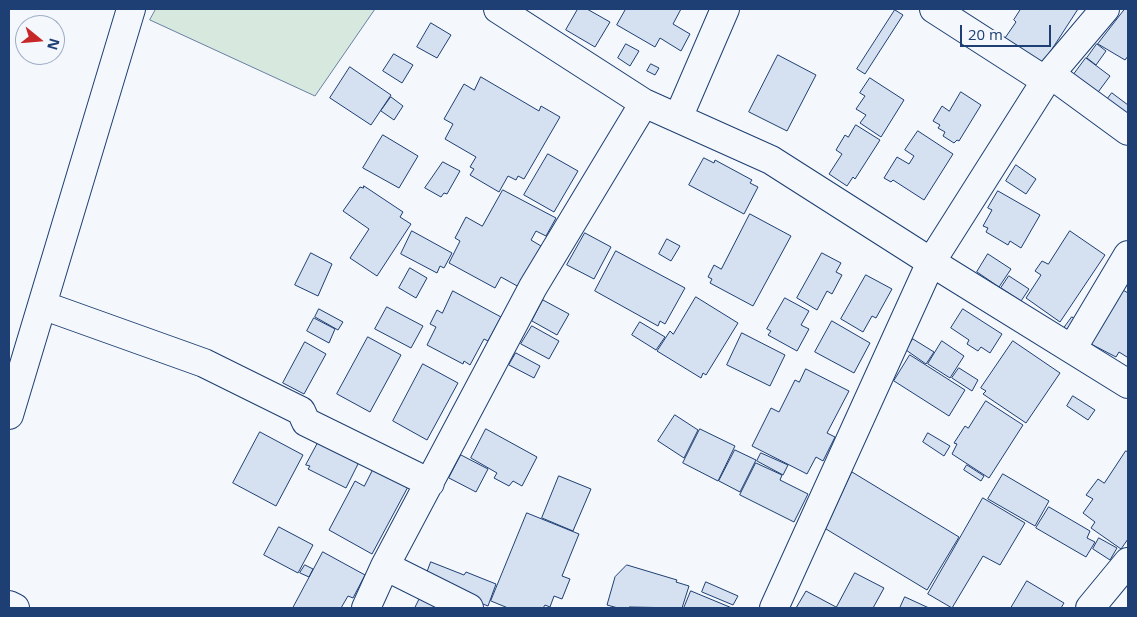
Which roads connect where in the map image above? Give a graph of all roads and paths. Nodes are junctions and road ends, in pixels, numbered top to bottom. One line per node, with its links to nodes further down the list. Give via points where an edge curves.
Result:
1 (132, 9): 12 (street)
2 (498, 9): 7 (street)
3 (725, 9): 8 (street)
4 (934, 9): 6 (street)
5 (1105, 9): 6 (street)
6 (1048, 78): 9 (street); 11 (street)
7 (644, 103): 8 (street); 16 (street, via 533,287)
8 (678, 118): 11 (street, via 771,160)
9 (1128, 131)
10 (1128, 254): 13 (street)
11 (931, 262): 13 (street); 23 (street)
12 (42, 305): 15 (street); 16 (street, via 204,364 301,411 306,422)
13 (1072, 349): 14 (street)
14 (1128, 384)
15 (9, 415)
16 (430, 483): 18 (street)
17 (1128, 562): 24 (street)
18 (386, 566): 21 (street); 22 (street)
19 (9, 605): 20 (street)
20 (15, 608)
21 (366, 608)
22 (469, 608)
23 (774, 608)
24 (1090, 608)

